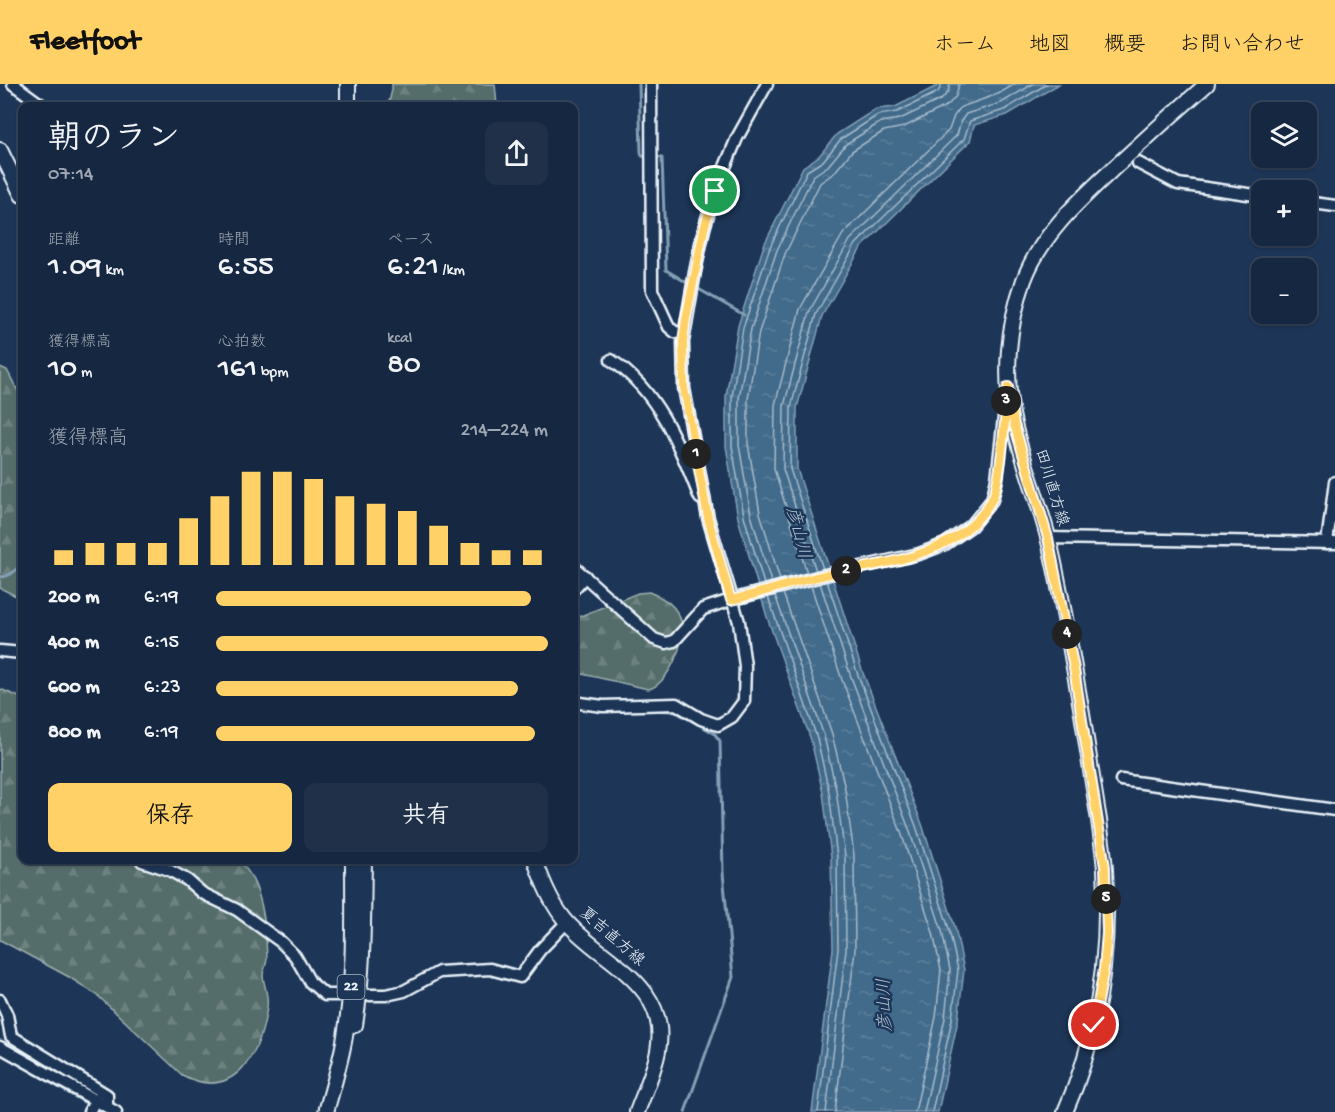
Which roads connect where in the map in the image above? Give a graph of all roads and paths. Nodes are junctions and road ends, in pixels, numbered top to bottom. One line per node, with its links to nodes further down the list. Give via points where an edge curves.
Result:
1 (12, 84): 7 (street)
2 (348, 84): 8 (main road)
3 (357, 84): 9 (main road)
4 (651, 84): 16 (street, via 652,290 669,327)
5 (767, 84): 16 (street, via 737,138 715,191)
6 (1208, 84): 18 (main road, 田川直方線, via 1084,196 1038,251 1016,309)
7 (37, 102)
8 (348, 102)
9 (357, 102)
10 (0, 150): 12 (main road)
11 (1138, 163): 13 (street, via 1178,184)
12 (18, 187)
13 (1251, 194)
14 (1317, 204): 15 (street)
15 (1335, 206)
16 (684, 334): 20 (street, via 684,388)
17 (611, 360): 20 (street, via 636,379 660,412)
18 (1008, 387): 21 (main road, 田川直方線, via 1014,424); 26 (street, via 998,479 992,500 971,526 945,544 919,554)
19 (1335, 482): 22 (street)
20 (708, 518): 26 (street)
21 (1048, 538): 22 (street); 45 (main road, 田川直方線, via 1076,681 1105,867 1107,933 1096,1014 1078,1082)
22 (1331, 543)
23 (578, 570): 24 (street)
24 (585, 576): 25 (street); 26 (street, via 654,639 666,643 674,641 703,609)
25 (578, 584)
26 (731, 600): 29 (street, via 746,666 744,701 732,717 718,725 676,704)
27 (0, 651): 28 (street)
28 (18, 653)
29 (578, 703)
30 (1121, 780): 31 (street)
31 (1335, 810)
32 (151, 864): 37 (street, via 169,870 202,893 237,910 281,942 295,956 310,982 325,995)
33 (353, 864): 37 (main road, 22)
34 (363, 864): 37 (main road, 22)
35 (536, 864): 36 (main road, 夏吉直方線)
36 (567, 922): 37 (street, via 520,977 490,969 439,972 404,991); 44 (main road, 夏吉直方線, via 631,975 656,1017 658,1051)
37 (355, 994): 42 (main road, 22); 43 (main road, 22, via 348,1066)
38 (0, 1000): 41 (street, via 11,1036 107,1095)
39 (0, 1047): 40 (street)
40 (92, 1106): 41 (street)
41 (112, 1109)
42 (326, 1112)
43 (336, 1112)
44 (638, 1112)
45 (1065, 1112)

